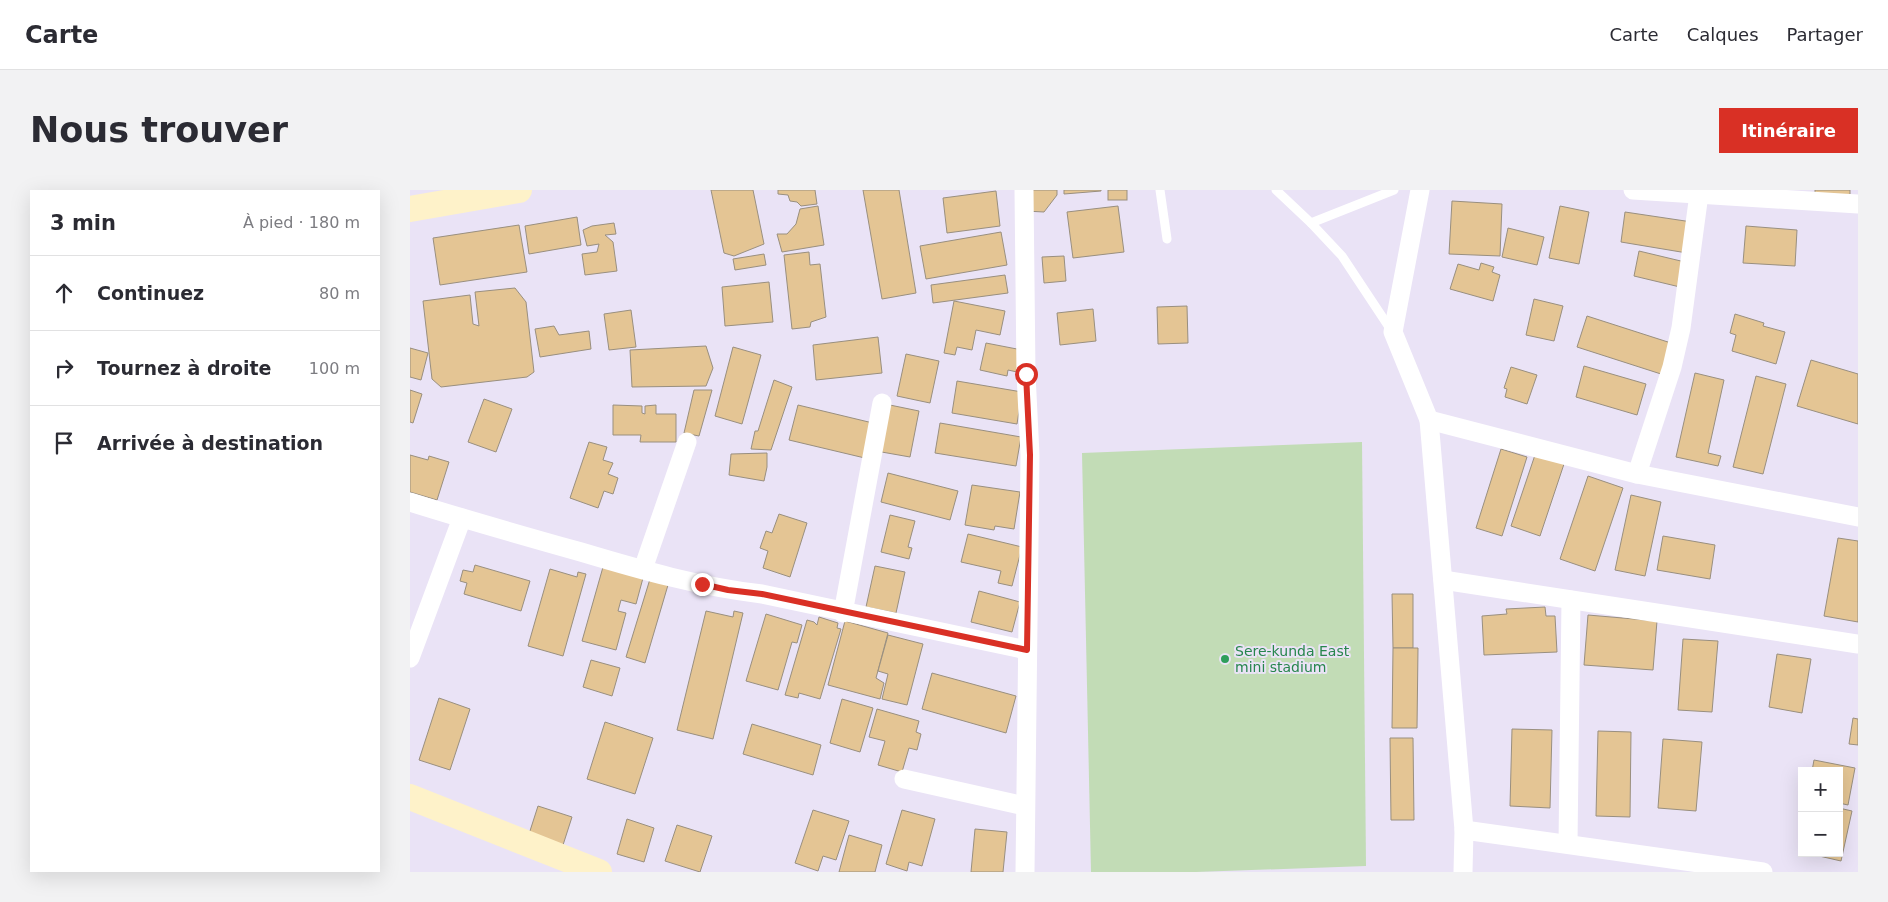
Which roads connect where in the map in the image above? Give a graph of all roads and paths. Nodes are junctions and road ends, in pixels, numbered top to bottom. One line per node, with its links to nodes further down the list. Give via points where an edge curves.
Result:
1 (519, 190): 10 (street)
2 (1024, 190): 26 (street, via 1030,455)
3 (1160, 190): 12 (lane)
4 (1276, 190): 11 (lane)
5 (1394, 190): 11 (lane)
6 (1420, 190): 13 (street)
7 (1633, 190): 8 (street)
8 (1699, 194): 9 (street); 17 (street, via 1679,338)
9 (1858, 204)
10 (410, 209)
11 (1311, 223): 13 (lane, via 1342,256)
12 (1167, 239)
13 (1393, 332): 15 (street)
14 (882, 403): 24 (street)
15 (1429, 420): 17 (street); 22 (street)
16 (687, 442): 21 (street)
17 (1637, 474): 19 (street)
18 (410, 502): 20 (street)
19 (1858, 517)
20 (462, 518): 21 (street); 27 (street)
21 (643, 569): 24 (street)
22 (1442, 580): 23 (street); 31 (street)
23 (1571, 600): 25 (street); 32 (street)
24 (842, 613): 26 (street)
25 (1858, 644)
26 (1027, 650): 30 (street)
27 (410, 658)
28 (904, 780): 30 (street)
29 (410, 797): 34 (street)
30 (1025, 806): 35 (street)
31 (1464, 830): 32 (street); 36 (street)
32 (1568, 844): 33 (street)
33 (1708, 868): 37 (street)
34 (599, 872)
35 (1024, 872)
36 (1463, 872)
37 (1763, 872)

